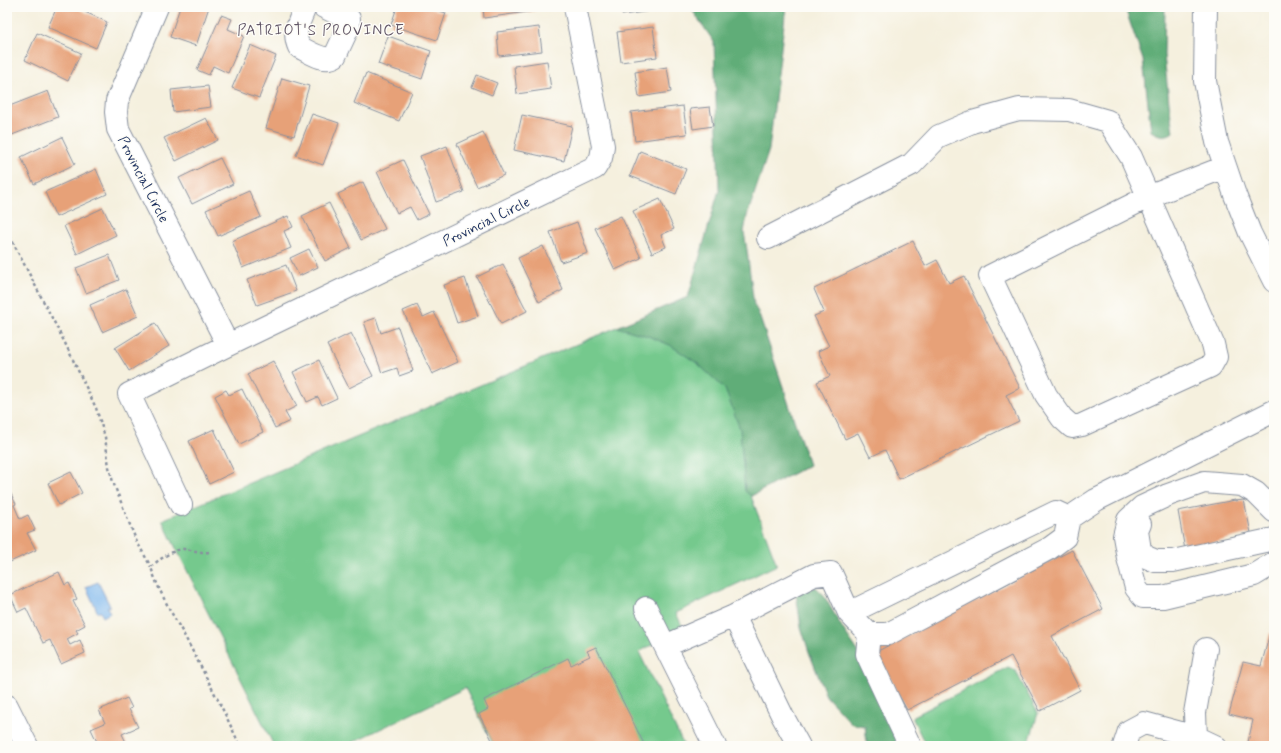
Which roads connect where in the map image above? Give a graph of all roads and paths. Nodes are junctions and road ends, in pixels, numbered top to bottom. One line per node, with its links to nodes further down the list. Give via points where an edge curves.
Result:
1 (157, 7): 11 (street, Provincial Circle, via 116,101 118,130)
2 (306, 7): 3 (street, via 295,34 299,47 325,59 331,59 335,56 349,26 349,19)
3 (324, 7)
4 (575, 7): 11 (street, Provincial Circle, via 603,146 601,158 595,168)
5 (1206, 7): 6 (street, via 1206,81 1217,142)
6 (1225, 167): 7 (street); 10 (street, via 1250,233)
7 (1148, 197): 7 (street, via 990,276 1046,394 1062,418 1072,427 1082,425 1211,366 1216,357 1213,344); 9 (street, via 1131,157 1108,121 1069,110 1019,109 972,122 939,136 912,164)
8 (7, 231): 20 (path, via 96,408 105,437 113,482 136,540)
9 (768, 238)
10 (1273, 276)
11 (228, 345): 14 (street, Provincial Circle, via 129,394)
12 (1274, 411): 16 (street, via 1096,500)
13 (1242, 485): 15 (street, via 1256,493); 17 (street, via 1173,502 1151,514 1137,531 1140,550 1146,557 1156,561 1173,561); 19 (street, via 1204,482 1142,507 1128,520 1124,536 1136,588 1143,597 1163,597 1254,575)
14 (181, 505)
15 (1274, 511)
16 (1069, 518): 22 (street, via 1056,512); 24 (street, via 1066,537 1050,548 888,634)
17 (1273, 540)
18 (209, 552): 20 (path, via 177,550 159,559)
19 (1274, 563)
20 (151, 567): 30 (path, via 154,578)
21 (646, 608): 25 (street)
22 (849, 613): 23 (street, via 830,573 814,575); 24 (street)
23 (734, 616): 25 (street); 32 (street)
24 (869, 634): 33 (street, via 867,654)
25 (665, 646): 31 (street)
26 (1206, 649): 28 (street, via 1195,713)
27 (7, 706): 29 (street)
28 (1196, 737): 34 (street, via 1144,723 1129,731); 35 (street)
29 (27, 746)
30 (240, 746)
31 (715, 746)
32 (799, 746)
33 (910, 746)
34 (1124, 746)
35 (1215, 746)

